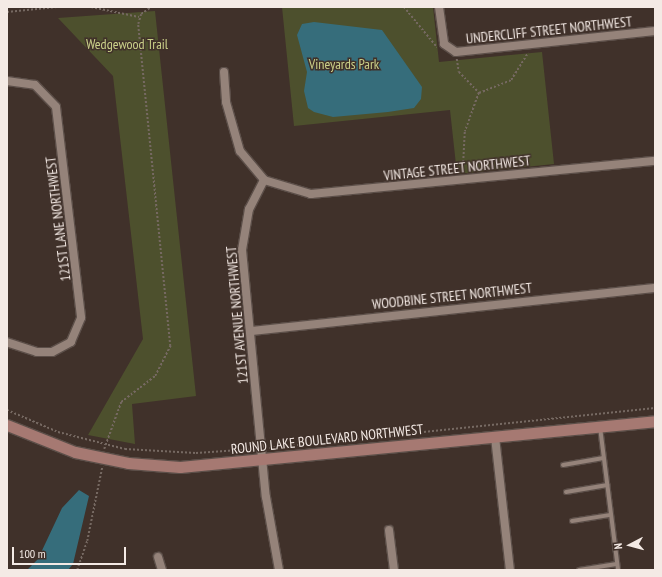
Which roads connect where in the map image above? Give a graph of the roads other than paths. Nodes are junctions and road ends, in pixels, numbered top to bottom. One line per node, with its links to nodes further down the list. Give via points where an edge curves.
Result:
1 (439, 7): 2 (street, UNDERCLIFF STREET NORTHWEST, via 446,48 456,52)
2 (655, 31)
3 (224, 72): 6 (street, via 226,102 240,151)
4 (7, 81): 9 (street, 121ST LANE NORTHWEST, via 29,82 47,94 58,116 81,318 71,342 52,352 37,352)
5 (655, 160): 6 (street, VINTAGE STREET NORTHWEST, via 310,194)
6 (264, 180): 8 (street, 121ST AVENUE NORTHWEST, via 249,209 242,250)
7 (655, 288): 8 (street, WOODBINE STREET NORTHWEST)
8 (251, 331): 15 (street, 121ST AVENUE NORTHWEST)
9 (7, 342)
10 (655, 420): 12 (main road, ROUND LAKE BOULEVARD NORTHWEST)
11 (7, 425): 15 (main road, ROUND LAKE BOULEVARD NORTHWEST, via 59,447 128,463 180,467)
12 (600, 426): 13 (main road, ROUND LAKE BOULEVARD NORTHWEST); 14 (lane)
13 (495, 437): 15 (main road, ROUND LAKE BOULEVARD NORTHWEST); 27 (street)
14 (603, 458): 16 (lane); 17 (lane)
15 (263, 460): 25 (street, 121ST AVENUE NORTHWEST)
16 (563, 465)
17 (607, 485): 18 (lane); 19 (lane)
18 (566, 492)
19 (611, 515): 20 (lane); 23 (lane)
20 (572, 520)
21 (389, 530): 26 (street)
22 (158, 557): 24 (street)
23 (617, 564): 28 (lane); 29 (lane)
24 (162, 570)
25 (279, 570)
26 (394, 570)
27 (510, 570)
28 (578, 570)
29 (618, 570)

